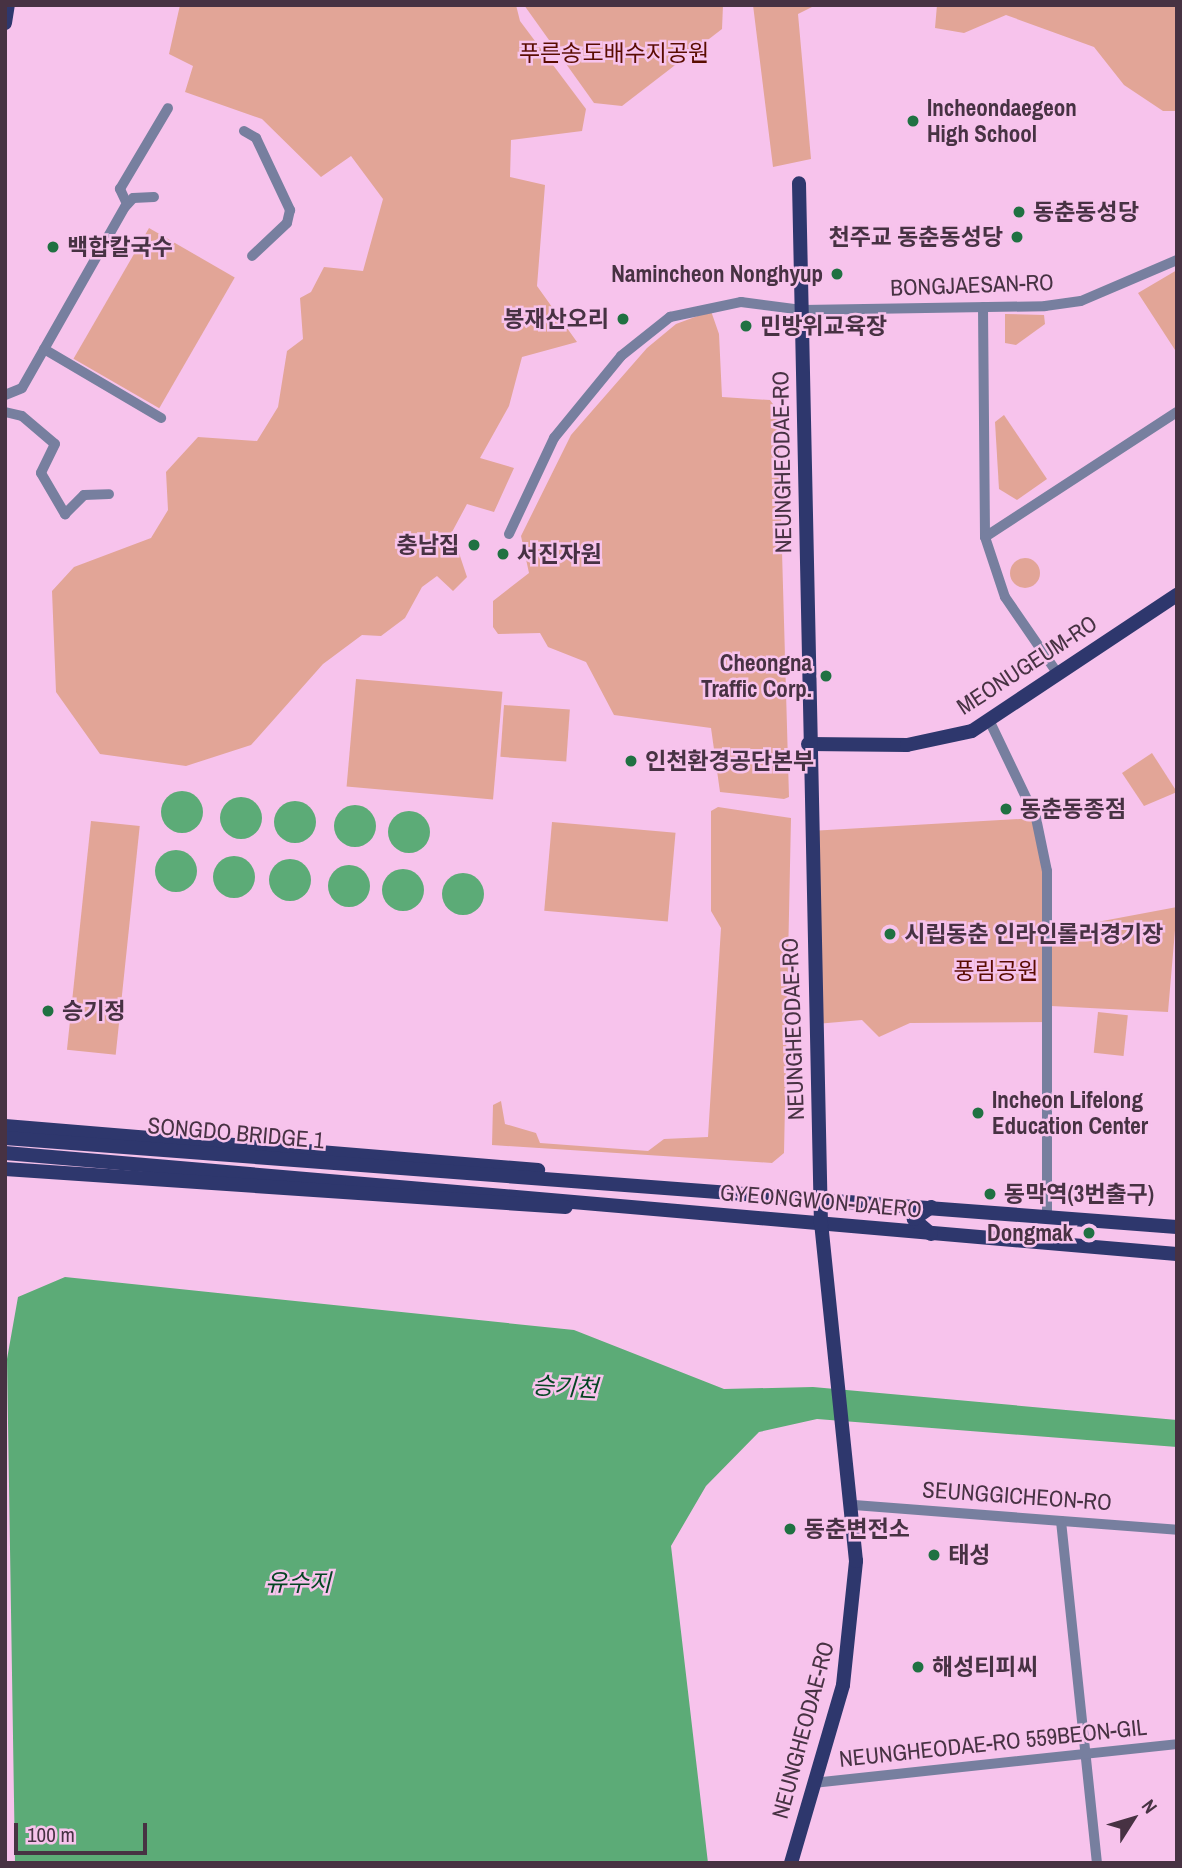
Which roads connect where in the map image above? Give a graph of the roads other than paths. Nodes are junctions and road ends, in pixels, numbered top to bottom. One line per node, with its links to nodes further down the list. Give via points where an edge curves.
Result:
1 (8, 5): 2 (main road)
2 (5, 23)
3 (167, 108): 7 (street, via 120,189)
4 (244, 131): 8 (street, via 256,138 290,210 287,223)
5 (799, 184): 11 (main road, NEUNGHEODAE-RO)
6 (154, 197): 7 (street)
7 (128, 204): 12 (street)
8 (252, 256)
9 (1177, 260): 10 (street, BONGJAESAN-RO, via 1081,301)
10 (983, 307): 11 (street, BONGJAESAN-RO); 19 (street)
11 (803, 310): 18 (street, BONGJAESAN-RO, via 741,302 670,317 621,356 554,438); 23 (main road, NEUNGHEODAE-RO)
12 (44, 349): 13 (street, via 22,388); 16 (street)
13 (5, 395)
14 (5, 412): 17 (street, via 22,416 55,444 41,473 65,514 84,495)
15 (1177, 412): 19 (street)
16 (160, 418)
17 (109, 494)
18 (509, 534)
19 (985, 537): 21 (street, via 1005,597)
20 (1177, 595): 21 (main road, MEONUGEUM-RO)
21 (1058, 674): 22 (main road, MEONUGEUM-RO)
22 (989, 720): 23 (main road, MEONUGEUM-RO, via 941,741); 36 (street, via 1036,818 1047,871)
23 (808, 744): 33 (main road, NEUNGHEODAE-RO)
24 (5, 1118): 26 (main road)
25 (5, 1126): 26 (main road)
26 (24, 1127): 31 (main road, via 543,1170)
27 (5, 1138): 30 (main road, SONGDO BRIDGE 1)
28 (5, 1153): 32 (main road, SONGDO BRIDGE 1)
29 (6, 1169): 34 (main road, via 542,1210)
30 (463, 1175): 31 (main road, GYEONGWON-DAERO)
31 (601, 1183): 33 (main road, GYEONGWON-DAERO)
32 (462, 1192): 34 (main road, GYEONGWON-DAERO)
33 (820, 1199): 35 (main road, GYEONGWON-DAERO); 37 (main road, NEUNGHEODAE-RO)
34 (601, 1204): 37 (main road, GYEONGWON-DAERO)
35 (933, 1207): 36 (main road, GYEONGWON-DAERO); 39 (main road, via 914,1219)
36 (1047, 1215): 38 (main road, GYEONGWON-DAERO)
37 (821, 1225): 39 (main road, GYEONGWON-DAERO); 41 (main road, NEUNGHEODAE-RO)
38 (1177, 1227)
39 (931, 1234): 40 (main road, GYEONGWON-DAERO)
40 (1177, 1254)
41 (854, 1505): 42 (street, SEUNGGICHEON-RO); 46 (main road, NEUNGHEODAE-RO, via 855,1624)
42 (1061, 1521): 43 (street, SEUNGGICHEON-RO); 45 (street)
43 (1177, 1530)
44 (1177, 1744): 45 (street, NEUNGHEODAE-RO 559BEON-GIL)
45 (1086, 1755): 46 (street, NEUNGHEODAE-RO 559BEON-GIL); 48 (street)
46 (813, 1783): 47 (main road, NEUNGHEODAE-RO)
47 (791, 1863)
48 (1097, 1863)

